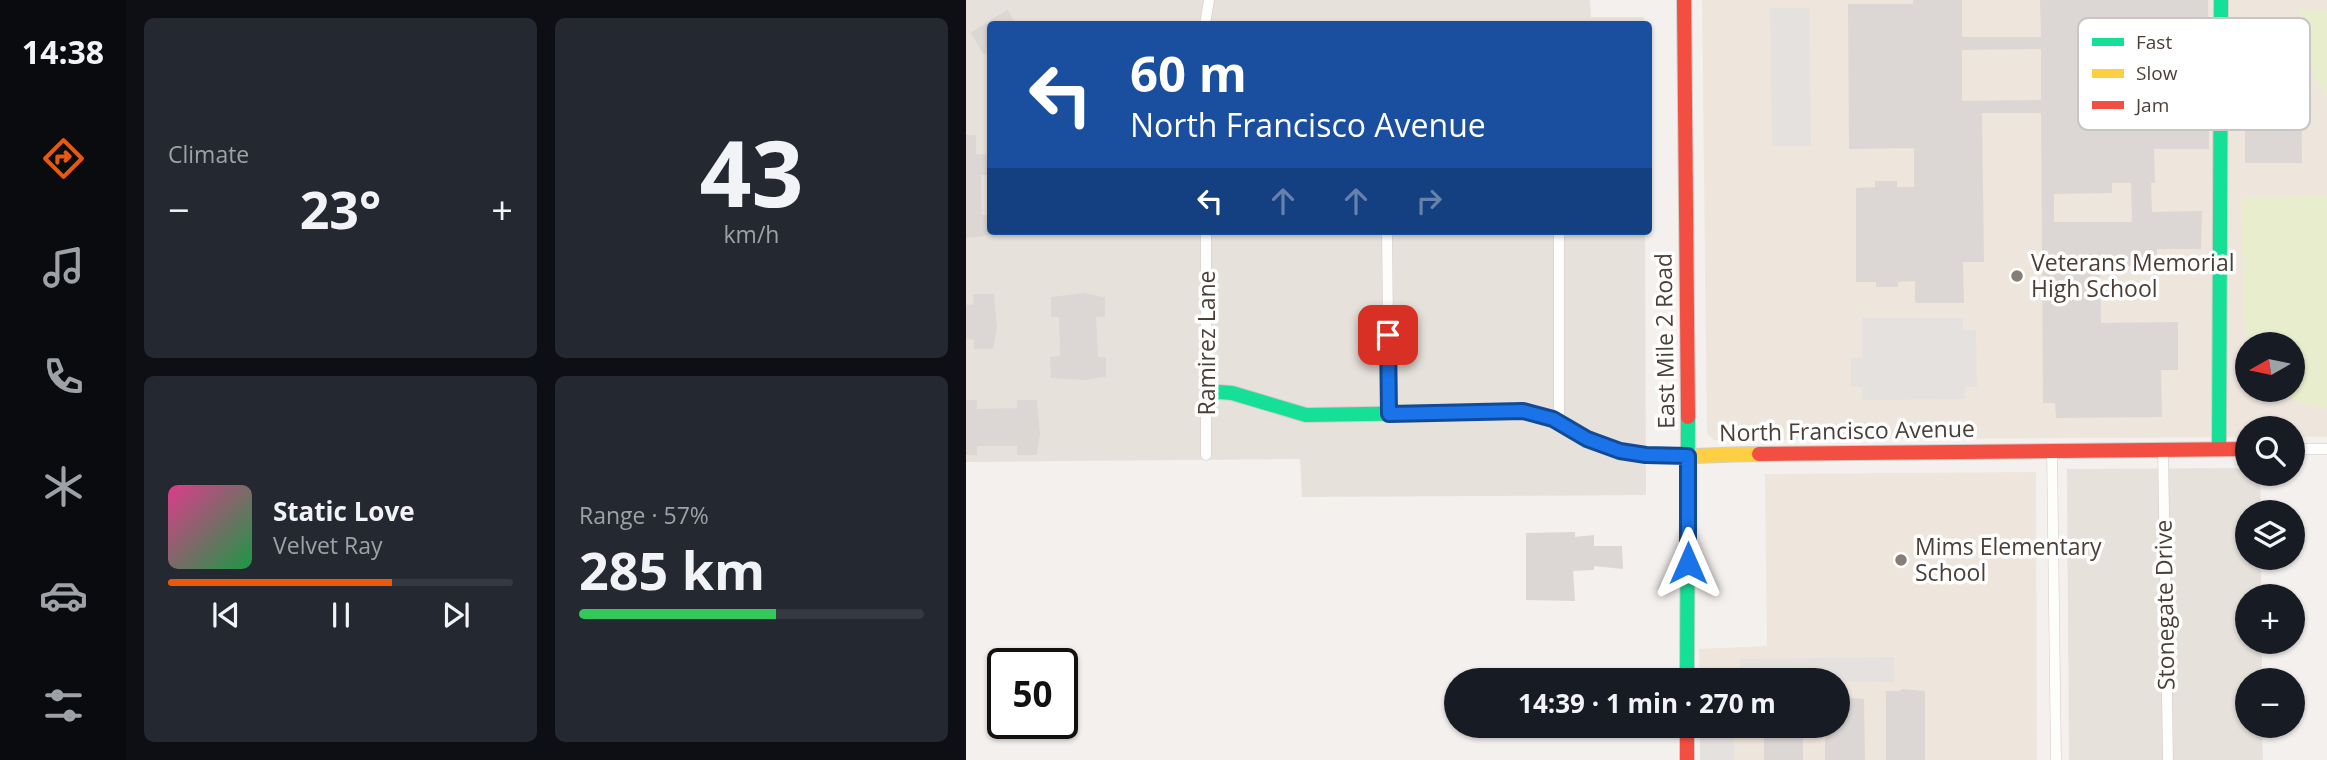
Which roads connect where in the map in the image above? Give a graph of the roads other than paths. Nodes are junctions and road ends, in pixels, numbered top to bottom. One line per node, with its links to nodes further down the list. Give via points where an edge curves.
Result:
1 (1209, 0): 5 (street)
2 (1684, 0): 20 (street, East Mile 2 Road)
3 (2221, 0): 4 (street)
4 (2221, 18)
5 (1206, 21)
6 (2220, 130): 14 (street)
7 (1206, 235): 10 (street, Ramirez Lane)
8 (1387, 235): 11 (street)
9 (1559, 235): 12 (street, via 1559,413)
10 (1208, 391): 11 (street, North Francisco Avenue, via 1232,393 1306,415); 19 (street, Ramirez Lane)
11 (1389, 414): 12 (street, North Francisco Avenue, via 1523,411)
12 (1553, 419): 20 (street, North Francisco Avenue, via 1620,451)
13 (2163, 449): 14 (street, North Francisco Avenue); 18 (street, North Francisco Avenue); 25 (street, Stonegate Drive)
14 (2219, 449): 15 (street, North Francisco Avenue)
15 (2235, 449)
16 (2305, 449): 17 (street)
17 (2327, 449)
18 (2053, 451): 20 (street, North Francisco Avenue); 24 (street)
19 (1206, 455)
20 (1688, 456): 21 (street, East Mile 2 Road)
21 (1687, 668)
22 (1687, 738): 23 (street)
23 (1687, 760)
24 (2056, 760)
25 (2168, 760)

